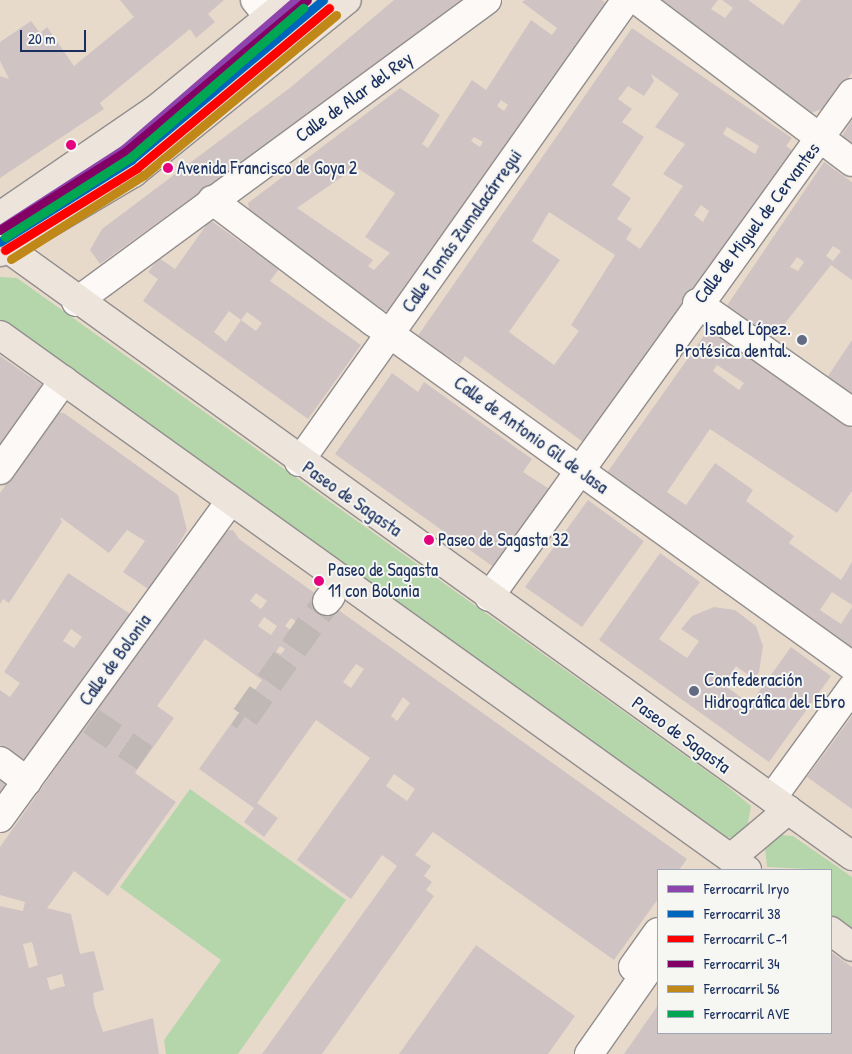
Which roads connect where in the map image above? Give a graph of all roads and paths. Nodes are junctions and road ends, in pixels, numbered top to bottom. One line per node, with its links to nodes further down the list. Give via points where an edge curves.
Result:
1 (290, 0): 6 (main road)
2 (347, 0): 12 (main road, via 134,173)
3 (487, 0): 10 (street, Calle de Alar del Rey)
4 (626, 0): 15 (street, Calle Tomás Zumalacárregui)
5 (637, 0): 8 (street)
6 (262, 8): 11 (main road, via 155,110)
7 (852, 93): 8 (street, Calle de Miguel de Cervantes)
8 (821, 138): 9 (street); 14 (street, Calle de Miguel de Cervantes)
9 (852, 162)
10 (212, 200): 13 (street, Calle de Alar del Rey); 15 (street, Calle de Antonio Gil de Jasa)
11 (0, 216)
12 (2, 248): 13 (main road, Paseo de Sagasta)
13 (76, 302): 19 (main road, Paseo de Sagasta)
14 (697, 303): 18 (street); 21 (street, Calle de Miguel de Cervantes)
15 (390, 333): 19 (street, Calle Tomás Zumalacárregui); 21 (street, Calle de Antonio Gil de Jasa)
16 (0, 335): 17 (main road)
17 (64, 380): 20 (street); 22 (main road)
18 (852, 412)
19 (300, 462): 23 (main road, Paseo de Sagasta)
20 (0, 470)
21 (578, 470): 23 (street, Calle de Miguel de Cervantes); 24 (street, Calle de Antonio Gil de Jasa)
22 (230, 501): 27 (street, Calle de Bolonia, via 84,716); 31 (main road)
23 (489, 597): 28 (main road, Paseo de Sagasta)
24 (852, 666)
25 (852, 688): 28 (street)
26 (0, 762): 27 (street)
27 (27, 781): 29 (street, Calle de Bolonia)
28 (780, 804): 30 (main road, Paseo de Sagasta); 31 (main road)
29 (0, 818)
30 (852, 856)
31 (733, 866)
32 (832, 932): 34 (main road)
33 (657, 933): 36 (street)
34 (852, 947)
35 (657, 957): 39 (street)
36 (628, 974)
37 (592, 1024): 38 (street)
38 (571, 1054)
39 (589, 1054)

